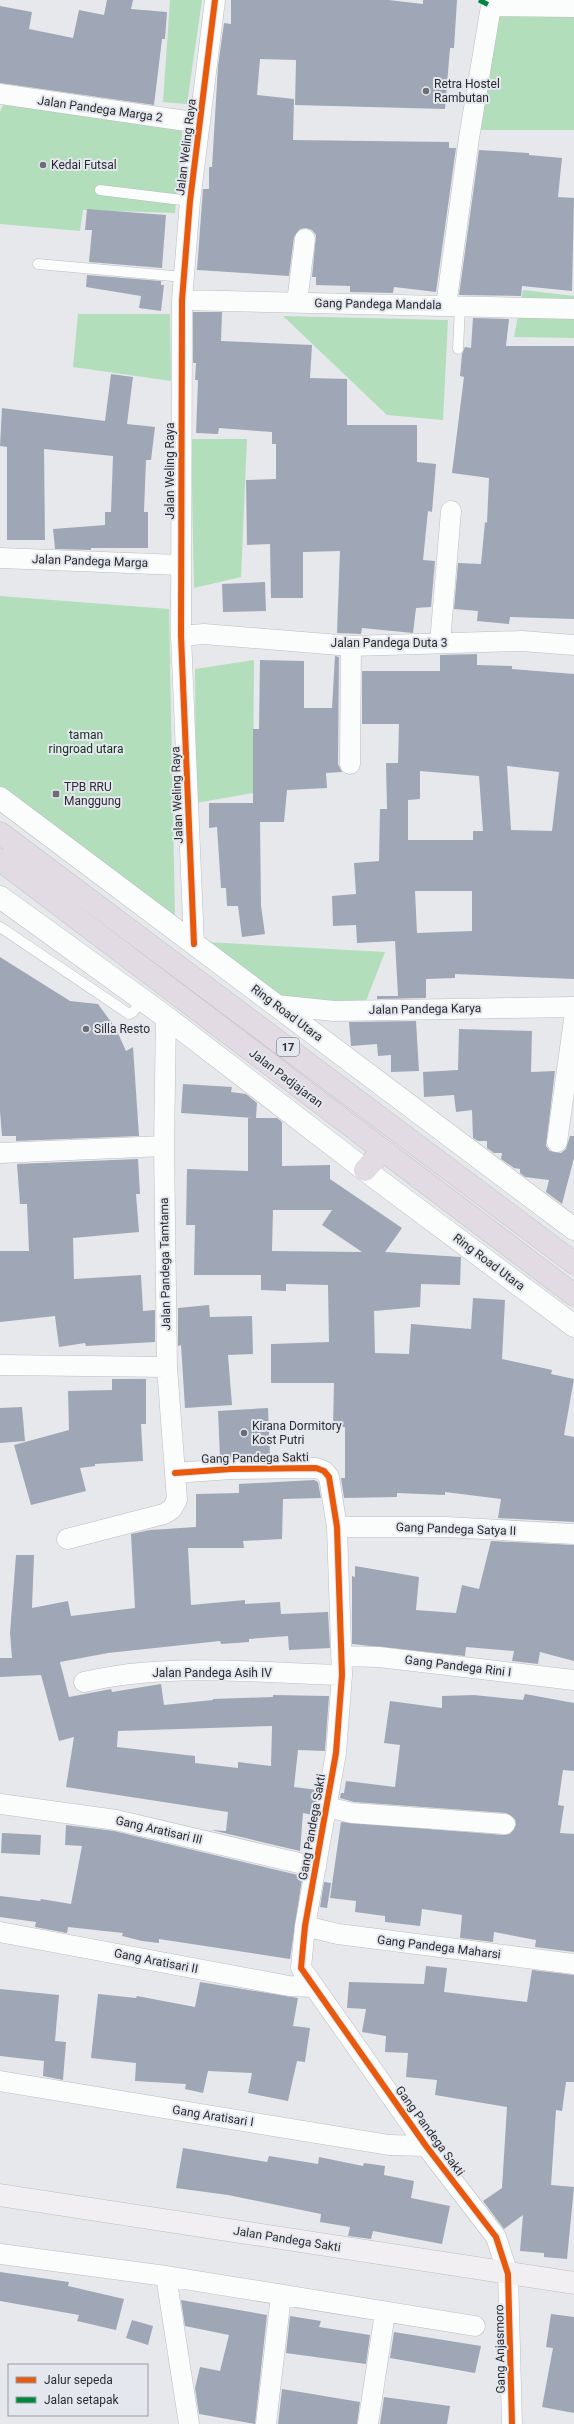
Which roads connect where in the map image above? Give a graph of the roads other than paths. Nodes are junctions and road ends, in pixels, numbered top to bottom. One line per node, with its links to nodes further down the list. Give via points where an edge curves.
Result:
1 (215, 0): 4 (street, Jalan Weling Raya)
2 (574, 7): 12 (street, via 491,6 468,138)
3 (0, 94): 4 (street, Jalan Pandega Marga 2)
4 (200, 123): 6 (street, Jalan Weling Raya)
5 (100, 190): 6 (lane)
6 (190, 201): 9 (street, Jalan Weling Raya)
7 (305, 239): 11 (street)
8 (38, 264): 9 (lane)
9 (184, 277): 10 (street, Jalan Weling Raya)
10 (182, 300): 11 (street, Gang Pandega Mandala); 17 (street, Jalan Weling Raya)
11 (297, 302): 12 (street, Gang Pandega Mandala)
12 (453, 306): 13 (street, Gang Pandega Mandala); 14 (lane)
13 (574, 309)
14 (458, 349)
15 (451, 510): 19 (street)
16 (0, 558): 17 (street, Jalan Pandega Marga)
17 (180, 565): 18 (street, Jalan Weling Raya)
18 (181, 636): 21 (street, Jalan Pandega Duta 3, via 208,635); 28 (street, Jalan Weling Raya)
19 (440, 643): 20 (street, Jalan Pandega Duta 3, via 522,641); 21 (street, Jalan Pandega Duta 3)
20 (574, 645)
21 (351, 646): 22 (street)
22 (350, 764)
23 (0, 798): 28 (street, Ring Road Utara)
24 (0, 833): 40 (highway, 17)
25 (0, 860): 36 (highway, Jalan Padjajaran / 17)
26 (0, 897): 29 (street, Ring Road Utara)
27 (0, 927): 29 (lane, via 129,1014)
28 (194, 944): 30 (street, Ring Road Utara)
29 (142, 999): 32 (street, Ring Road Utara)
30 (276, 1005): 31 (street, Jalan Pandega Karya, via 334,1010); 39 (street, Ring Road Utara)
31 (574, 1007)
32 (166, 1016): 35 (street, Jalan Pandega Tamtama); 38 (street, Ring Road Utara)
33 (574, 1020): 34 (street)
34 (557, 1142)
35 (164, 1146): 37 (street); 44 (street, Jalan Pandega Tamtama)
36 (382, 1151): 38 (highway); 41 (highway, Jalan Padjajaran / 17)
37 (0, 1153)
38 (365, 1170): 42 (street, Ring Road Utara)
39 (574, 1229)
40 (574, 1262)
41 (574, 1295)
42 (574, 1326)
43 (0, 1365): 44 (street)
44 (167, 1367): 45 (street, Jalan Pandega Tamtama)
45 (175, 1473): 46 (street, Gang Pandega Sakti, via 218,1469 316,1468 324,1471 329,1477); 48 (street, Jalan Pandega Tamtama, via 177,1500 172,1509 164,1514)
46 (337, 1528): 47 (street, Gang Pandega Satya II, via 446,1527); 49 (street, Gang Pandega Sakti)
47 (574, 1534)
48 (67, 1539)
49 (341, 1666): 50 (street, Gang Pandega Rini I, via 379,1657); 51 (street, Jalan Pandega Asih IV, via 116,1674); 53 (street, Gang Pandega Sakti, via 336,1753)
50 (574, 1680)
51 (84, 1682)
52 (0, 1804): 55 (street, Gang Aratisari III, via 116,1820)
53 (327, 1807): 54 (street, via 352,1813); 55 (street, Gang Pandega Sakti)
54 (505, 1824)
55 (316, 1867): 56 (street, Gang Pandega Sakti)
56 (305, 1926): 58 (street, Gang Pandega Maharsi, via 338,1934); 59 (street, Gang Pandega Sakti, via 301,1968)
57 (0, 1932): 59 (street, Gang Aratisari II, via 289,1986)
58 (574, 1964)
59 (312, 1987): 61 (street, Gang Pandega Sakti)
60 (0, 2081): 61 (street, Gang Aratisari I, via 389,2145)
61 (426, 2146): 64 (street, Gang Pandega Sakti, via 496,2237)
62 (0, 2195): 64 (main road, Jalan Pandega Sakti)
63 (0, 2254): 65 (street)
64 (508, 2274): 66 (main road, Jalan Pandega Sakti); 73 (street, Gang Anjasmoro)
65 (166, 2276): 67 (street); 70 (street)
66 (574, 2283)
67 (281, 2296): 68 (street); 71 (street)
68 (386, 2313): 69 (street); 72 (street)
69 (475, 2326)
70 (189, 2424)
71 (266, 2424)
72 (368, 2424)
73 (512, 2424)

